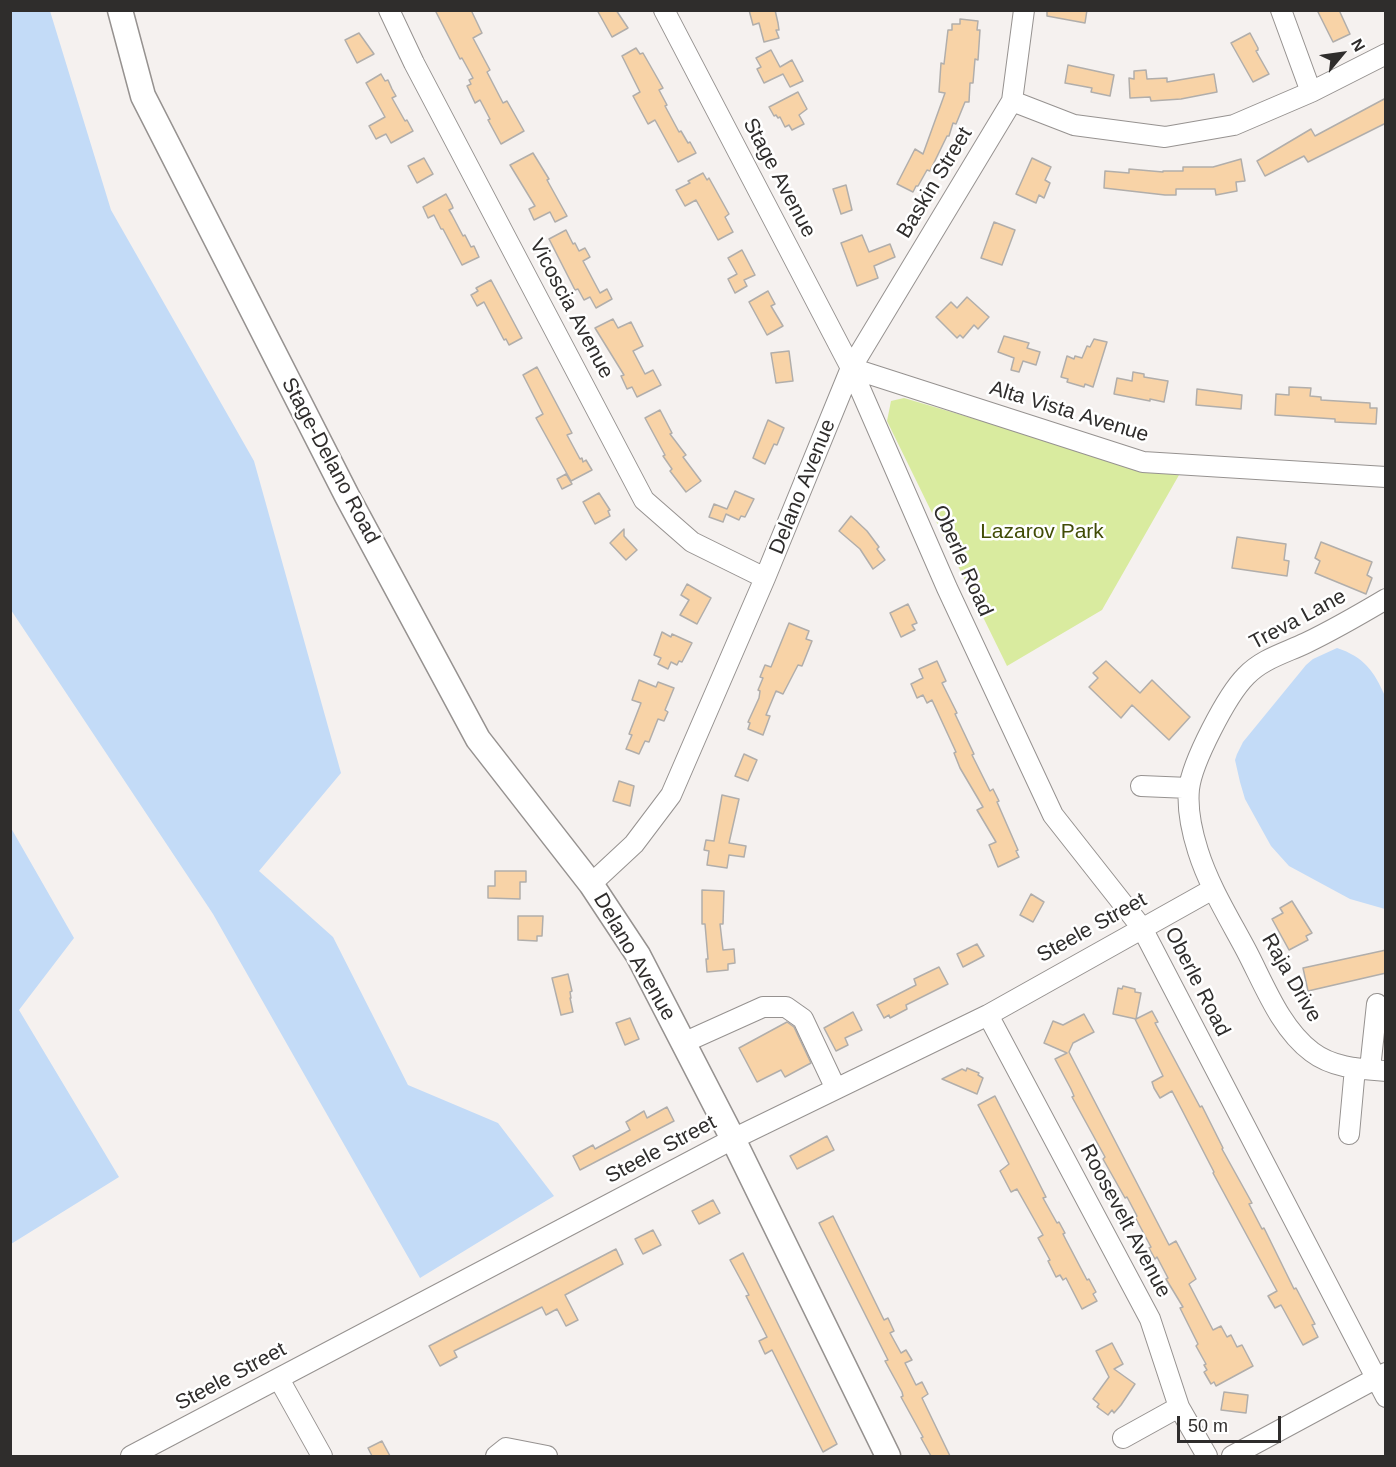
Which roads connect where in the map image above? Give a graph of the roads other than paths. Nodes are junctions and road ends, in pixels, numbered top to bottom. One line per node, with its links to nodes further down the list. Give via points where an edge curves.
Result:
1 (120, 10): 15 (main road, Stage-Delano Road, via 143,96 347,496 478,739)
2 (389, 10): 11 (street, Vicoscia Avenue, via 644,500 692,542)
3 (664, 10): 9 (street, Stage Avenue)
4 (1024, 10): 8 (street, Baskin Street)
5 (1281, 10): 7 (street)
6 (1386, 54): 7 (street)
7 (1311, 92): 8 (street, via 1234,125 1165,137 1074,125)
8 (1012, 101): 9 (street, Baskin Street)
9 (851, 369): 10 (street, Alta Vista Avenue, via 1143,462); 11 (street, Delano Avenue); 17 (street, Oberle Road, via 1053,815)
10 (1386, 477)
11 (765, 578): 15 (street, Delano Avenue, via 671,795 633,844)
12 (1386, 599): 14 (street, Treva Lane, via 1266,660 1246,676 1208,737)
13 (1141, 786): 14 (street)
14 (1189, 788): 16 (street, Treva Lane, via 1190,820)
15 (591, 884): 20 (main road, Delano Avenue, via 638,955)
16 (1213, 889): 17 (street, Steele Street); 21 (street, Raja Drive, via 1293,1035 1312,1053 1334,1065)
17 (1142, 928): 19 (street, Steele Street); 25 (street, Oberle Road)
18 (1377, 1005): 21 (street)
19 (988, 1015): 22 (street, Steele Street); 28 (street, Roosevelt Avenue, via 1150,1319)
20 (683, 1043): 22 (street, via 763,1007 786,1006 803,1019); 24 (main road, Delano Avenue)
21 (1370, 1070): 23 (street)
22 (836, 1089): 24 (street, Steele Street)
23 (1349, 1134)
24 (733, 1139): 26 (street, Steele Street); 34 (main road, Delano Avenue)
25 (1381, 1376): 27 (street, Oberle Road); 36 (street)
26 (279, 1379): 30 (street, Steele Street); 31 (street)
27 (1386, 1397)
28 (1179, 1407): 29 (street); 35 (street, Roosevelt Avenue)
29 (1123, 1438)
30 (131, 1456)
31 (322, 1456)
32 (496, 1456): 33 (street, via 506,1448)
33 (547, 1456)
34 (888, 1456)
35 (1207, 1456)
36 (1232, 1456)

